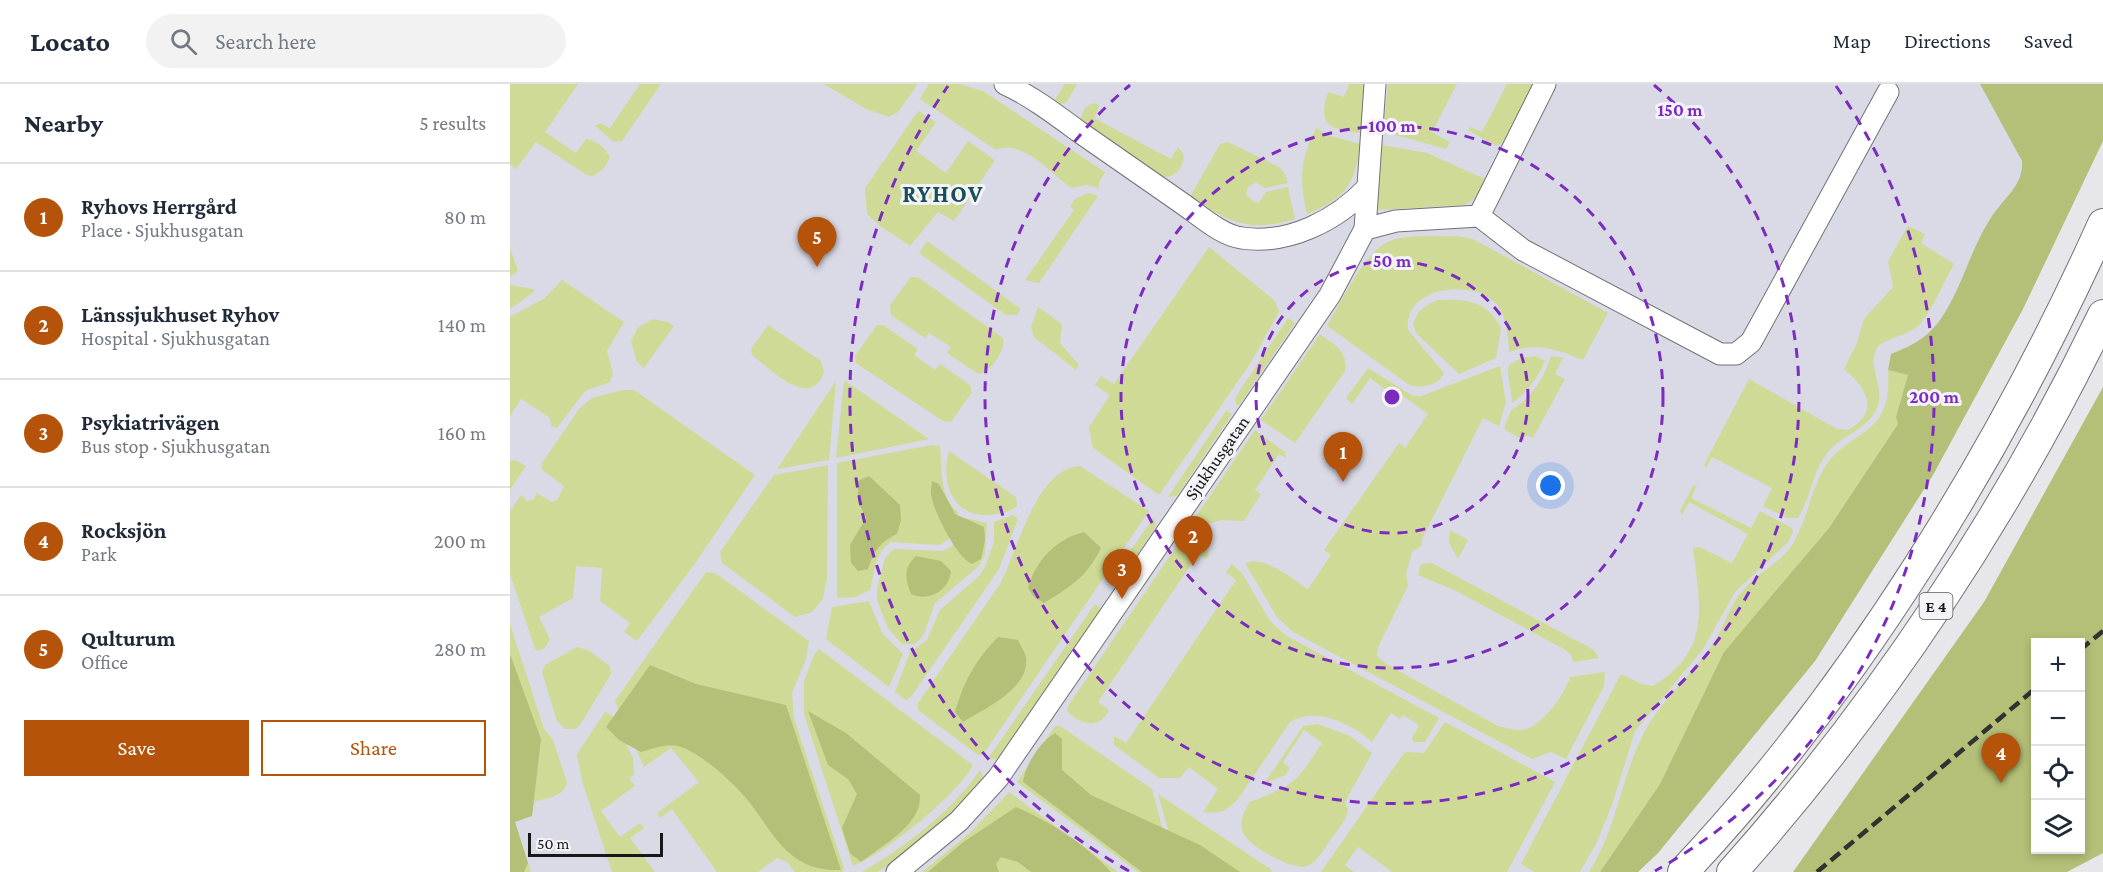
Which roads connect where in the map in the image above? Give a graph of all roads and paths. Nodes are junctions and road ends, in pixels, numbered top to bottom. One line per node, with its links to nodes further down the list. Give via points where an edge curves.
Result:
1 (1005, 84): 5 (street, via 1200,216 1240,238 1296,233 1324,222 1350,206)
2 (1375, 84): 5 (street, Sjukhusgatan)
3 (1545, 84): 6 (street)
4 (1888, 92): 6 (street, via 1751,342 1736,354 1720,354 1523,250)
5 (1368, 187): 8 (street, Sjukhusgatan)
6 (1479, 216): 8 (street, via 1396,221)
7 (2103, 224): 11 (highway, E 4, via 2021,391 1918,563 1802,729)
8 (1365, 229): 10 (street, Sjukhusgatan, via 1330,295 1014,756 959,821)
9 (2103, 315): 12 (highway, E 4, via 2024,463 1921,629 1819,767)
10 (897, 872)
11 (1683, 872)
12 (1732, 872)

